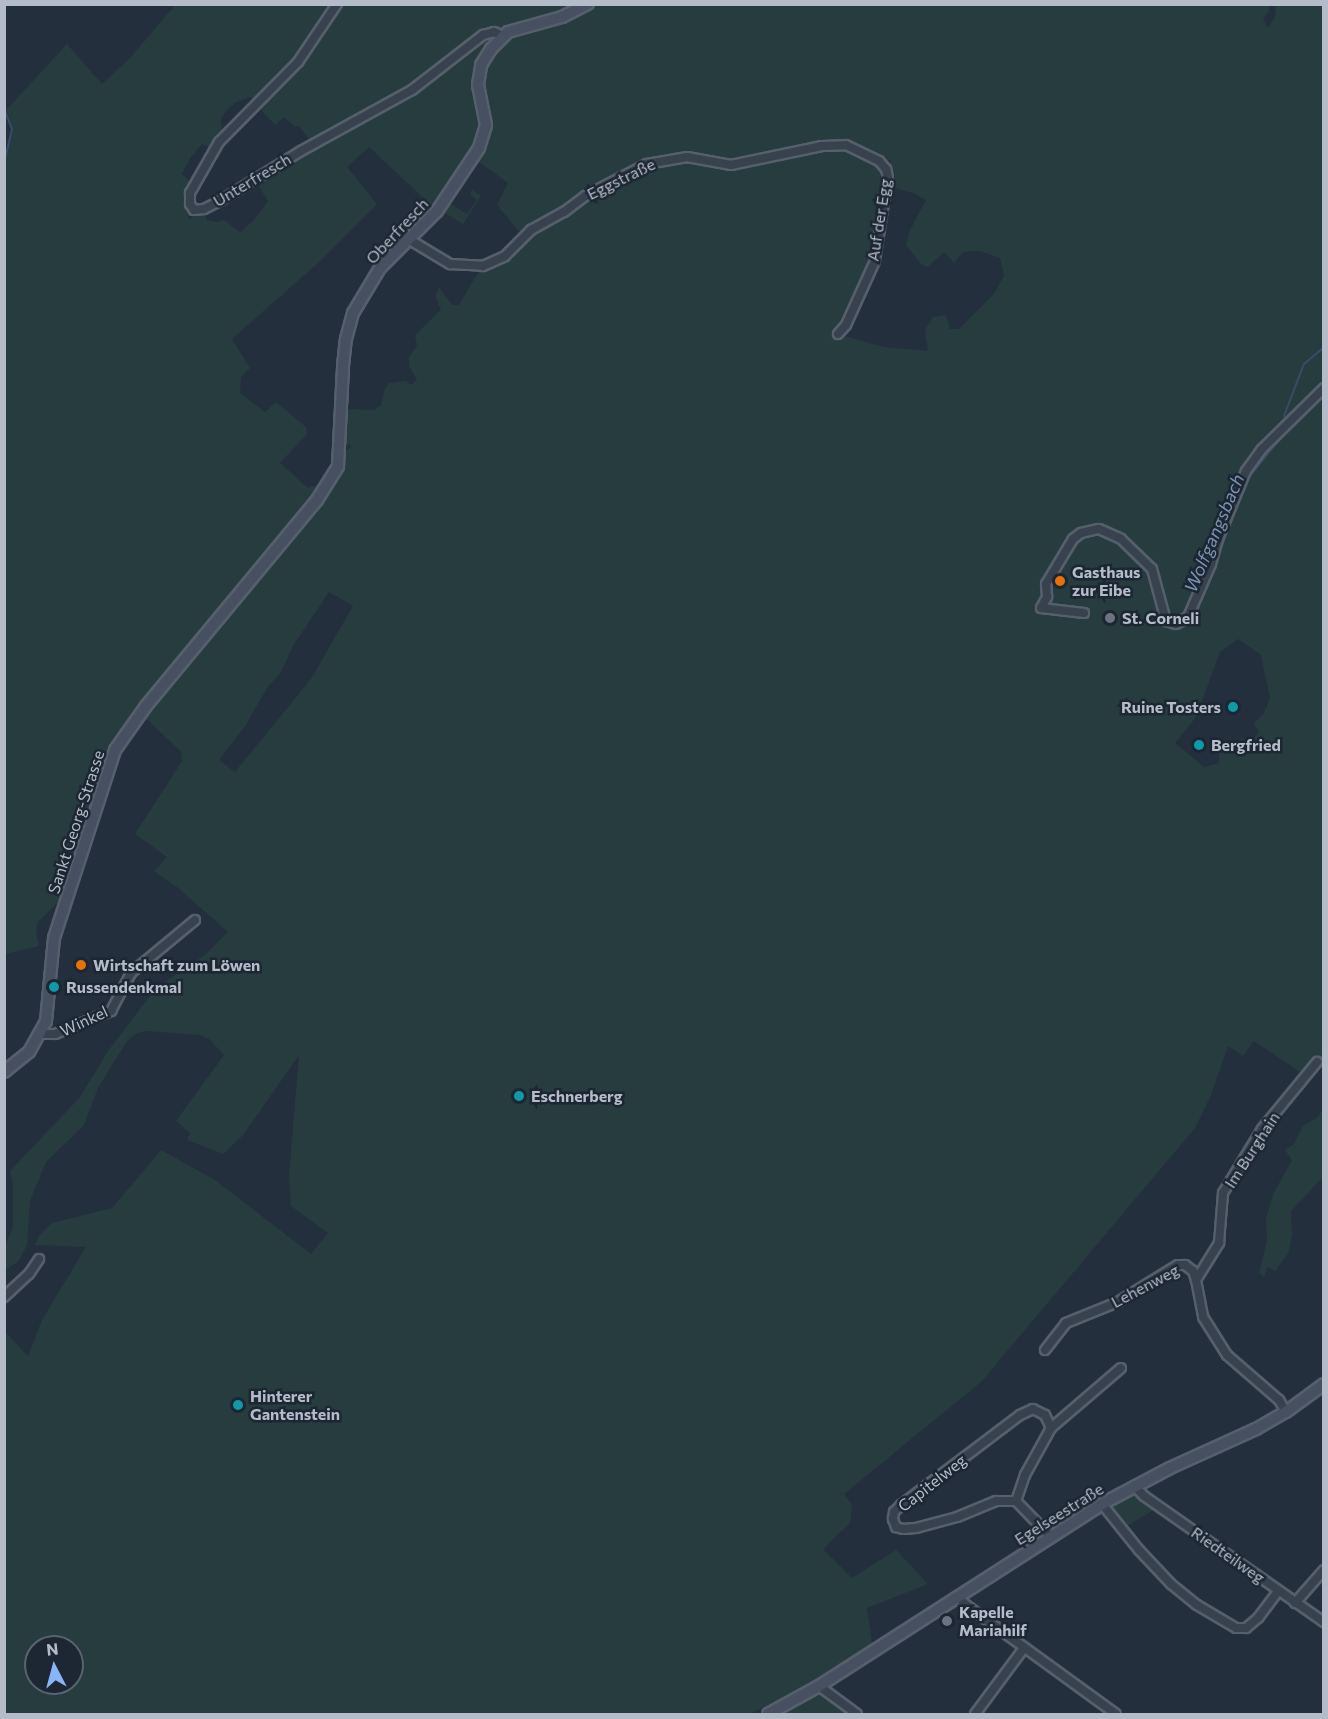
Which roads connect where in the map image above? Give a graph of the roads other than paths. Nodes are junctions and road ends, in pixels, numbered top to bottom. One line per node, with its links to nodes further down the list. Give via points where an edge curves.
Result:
1 (337, 4): 3 (street, Unterfresch, via 298,62 219,142 190,193 192,207 199,210 220,201 412,90 483,35 494,32)
2 (588, 4): 3 (street, via 562,17 520,27)
3 (503, 36): 5 (street, Oberfresch, via 485,57 479,73 486,125 479,148 437,211)
4 (886, 169): 5 (street, Eggstraße, via 859,149 841,144 731,165 687,157 665,158 585,196 531,230 505,256 489,264 450,264); 6 (street, Auf der Egg, via 888,178 875,261 846,325)
5 (410, 240): 8 (street, Oberfresch, via 380,267 353,313 343,366 338,466 325,491)
6 (838, 334)
7 (1323, 388): 9 (street, via 1262,449 1246,471 1188,617 1176,624 1166,621 1152,569 1121,539 1099,529 1073,539 1046,584 1047,597 1041,608)
8 (300, 519): 11 (street, Sankt Georg-Strasse, via 146,706 115,750 54,938 48,1011)
9 (1084, 613)
10 (195, 920): 11 (street, Winkel, via 131,973 111,1011 55,1035)
11 (40, 1034): 13 (street, Sankt Georg-Strasse, via 29,1052)
12 (1317, 1062): 15 (street, Im Burghain, via 1262,1129 1223,1193 1219,1243)
13 (4, 1072)
14 (39, 1259): 16 (street)
15 (1196, 1280): 17 (street, Lehenweg, via 1193,1271 1178,1265 1124,1299 1066,1323); 20 (street, Lehenweg, via 1203,1317 1227,1354 1280,1400)
16 (4, 1297)
17 (1046, 1350)
18 (1121, 1368): 21 (street)
19 (1323, 1384): 20 (street, Egelseestraße)
20 (1286, 1412): 22 (street, Egelseestraße, via 1242,1437)
21 (1051, 1428): 23 (street, via 1025,1474); 23 (street, Capitelweg, via 1041,1412 1033,1409 1020,1415 902,1505 893,1519 896,1527 903,1530 957,1517 996,1501)
22 (1134, 1486): 24 (street, Egelseestraße); 27 (street, Riedteilweg)
23 (1017, 1501): 25 (street)
24 (1102, 1504): 25 (street, Egelseestraße); 27 (street, via 1171,1584 1236,1628 1248,1627)
25 (1050, 1536): 28 (street, Egelseestraße)
26 (1323, 1570): 29 (street)
27 (1278, 1591): 29 (street, Riedteilweg)
28 (958, 1597): 31 (street); 32 (street, Egelseestraße)
29 (1295, 1603): 30 (street, Riedteilweg)
30 (1323, 1622)
31 (1024, 1648): 35 (street); 36 (street)
32 (819, 1686): 33 (street, Egelseestraße); 34 (street)
33 (768, 1714)
34 (857, 1714)
35 (975, 1714)
36 (1116, 1714)

